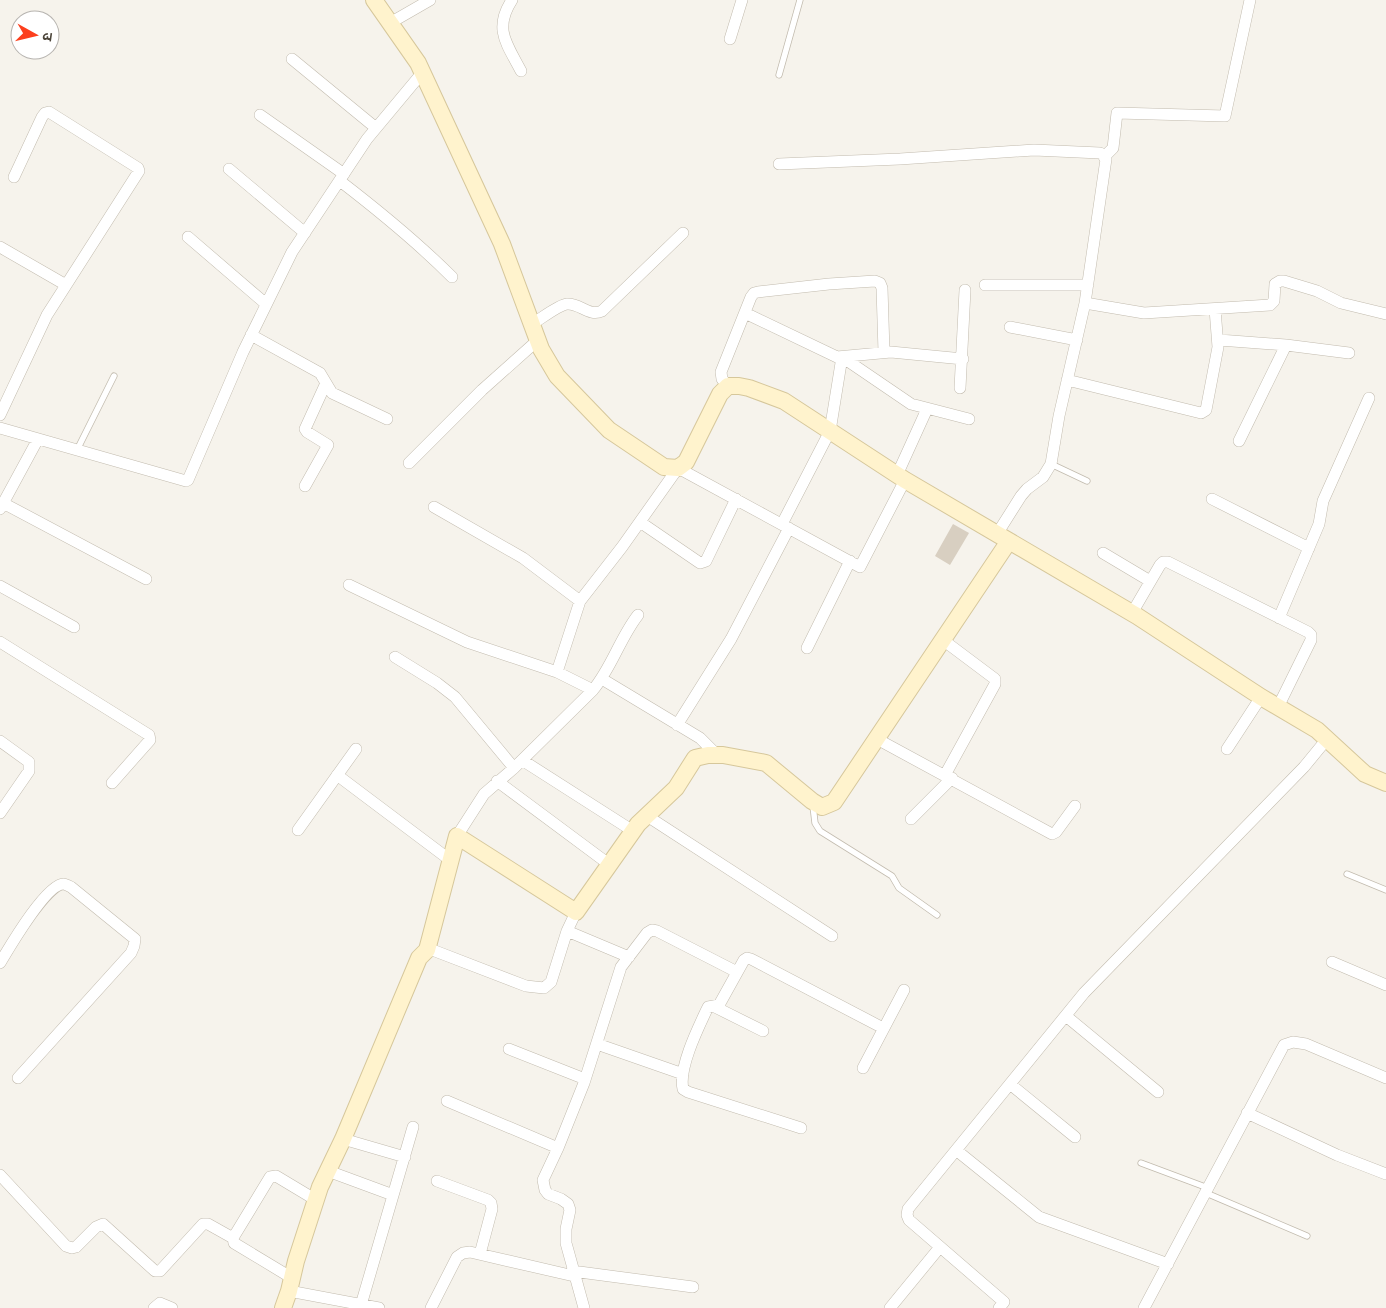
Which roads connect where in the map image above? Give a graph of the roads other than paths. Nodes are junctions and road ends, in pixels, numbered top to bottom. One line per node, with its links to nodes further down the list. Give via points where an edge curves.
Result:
1 (374, 0): 7 (street)
2 (430, 0): 7 (street)
3 (512, 0): 10 (street, via 505,10 502,32)
4 (742, 0): 8 (street)
5 (800, 0): 12 (lane)
6 (1250, 0): 15 (street, via 1225,116 1117,113 1113,148)
7 (390, 23): 11 (street)
8 (730, 39)
9 (292, 59): 14 (street)
10 (521, 71)
11 (422, 72): 14 (street); 34 (street, via 502,244)
12 (779, 75)
13 (260, 115): 19 (street)
14 (376, 128): 19 (street)
15 (1104, 156): 16 (street, via 1100,153 1034,150); 27 (street)
16 (780, 164)
17 (230, 169): 20 (street)
18 (14, 177): 25 (street, via 42,117 49,112 138,168 138,174)
19 (342, 177): 20 (street); 24 (street, via 422,246)
20 (305, 233): 30 (street)
21 (683, 233): 34 (street, via 602,311 597,313 575,305 563,305)
22 (188, 237): 30 (street)
23 (0, 247): 25 (street)
24 (452, 277)
25 (66, 285): 52 (street, via 47,315)
26 (985, 285): 27 (street)
27 (1088, 285): 29 (street)
28 (965, 290): 44 (street)
29 (1085, 303): 31 (street, via 1144,313); 38 (street)
30 (266, 304): 36 (street)
31 (1215, 309): 33 (street, via 1270,305 1274,301 1275,284 1280,281); 39 (street)
32 (745, 313): 41 (street, via 751,297 758,292 875,281 882,288); 43 (street); 48 (street, via 721,372)
33 (1386, 314)
34 (532, 324): 37 (street)
35 (1010, 327): 38 (street)
36 (251, 335): 47 (street, via 320,373); 59 (street, via 188,480)
37 (538, 340): 60 (street); 62 (street, via 557,376 609,430 664,467)
38 (1077, 340): 46 (street)
39 (1218, 340): 40 (street); 46 (street, via 1206,410 1201,413)
40 (1286, 345): 42 (street); 58 (street)
41 (884, 352): 43 (street); 44 (street)
42 (1348, 352)
43 (842, 357): 51 (street, via 902,399); 56 (street)
44 (962, 359): 49 (street)
45 (114, 376): 59 (lane)
46 (1067, 380): 61 (street)
47 (326, 383): 53 (street, via 332,393); 65 (street, via 305,429 328,445)
48 (728, 386): 56 (street, via 749,388 784,401); 62 (street, via 720,394 686,462)
49 (960, 388)
50 (1369, 398): 73 (street, via 1323,501)
51 (927, 409): 54 (street); 63 (street)
52 (0, 416)
53 (387, 419)
54 (970, 419)
55 (0, 428): 57 (street)
56 (830, 431): 63 (street); 71 (street)
57 (38, 439): 59 (street); 68 (street)
58 (1239, 441)
59 (77, 450)
60 (409, 463)
61 (1051, 464): 64 (lane); 72 (street, via 1043,477 1021,496)
62 (678, 468): 66 (street); 70 (street)
63 (901, 477): 72 (street); 75 (street, via 860,567)
64 (1087, 481)
65 (305, 486)
66 (736, 499): 70 (street, via 703,563); 71 (street)
67 (1212, 499): 73 (street)
68 (2, 506): 76 (street)
69 (434, 506): 80 (street, via 523,558)
70 (640, 522): 80 (street)
71 (785, 526): 75 (street); 94 (street, via 731,638)
72 (1003, 537): 81 (street); 85 (street)
73 (1309, 548): 83 (street)
74 (1103, 553): 77 (street)
75 (850, 561): 87 (street)
76 (146, 579)
77 (1150, 581): 81 (street); 83 (street, via 1160,565 1168,562)
78 (349, 585): 89 (street, via 467,642)
79 (0, 586): 84 (street)
80 (580, 600): 89 (street)
81 (1132, 613): 92 (street)
82 (638, 615): 90 (street)
83 (1279, 618): 93 (street, via 1308,632 1311,640)
84 (74, 627)
85 (943, 640): 95 (street); 103 (street, via 996,679)
86 (0, 642): 106 (street, via 150,735 150,740)
87 (807, 648)
88 (395, 657): 101 (street, via 455,697)
89 (557, 672): 91 (street)
90 (602, 679): 91 (street); 94 (street)
91 (593, 690): 101 (street)
92 (1261, 697): 93 (street); 98 (street)
93 (1278, 707): 96 (street, via 1318,730)
94 (677, 725): 100 (street, via 700,738)
95 (877, 739): 103 (street); 107 (street, via 834,802 822,807)
96 (1327, 739): 105 (street, via 1365,774); 131 (street, via 1304,767 1084,993)
97 (0, 741): 109 (street, via 30,766 30,771)
98 (1227, 748)
99 (356, 749): 102 (street)
100 (717, 755): 107 (street, via 766,763); 110 (street, via 695,758 676,788)
101 (518, 764): 104 (street); 113 (street)
102 (337, 775): 112 (street); 115 (street)
103 (949, 777): 108 (street, via 1052,834); 111 (street)
104 (497, 781): 114 (street, via 480,799); 116 (street)
105 (1386, 783)
106 (112, 784)
107 (812, 801): 120 (lane, via 820,831 892,876 899,888)
108 (1075, 806)
109 (0, 813)
110 (647, 816): 113 (street); 122 (street)
111 (911, 819)
112 (298, 830)
113 (633, 831): 116 (street)
114 (457, 836): 115 (street); 119 (street)
115 (450, 860): 123 (street)
116 (610, 865): 119 (street)
117 (1346, 874): 118 (lane)
118 (1386, 890)
119 (576, 912): 121 (street)
120 (937, 915)
121 (567, 931): 123 (street, via 551,982 544,988 526,986); 124 (street)
122 (832, 936)
123 (426, 950): 148 (street, via 419,958)
124 (629, 957): 127 (street, via 652,930); 134 (street, via 621,967)
125 (1332, 962): 128 (street)
126 (0, 963): 138 (street, via 29,917 51,891 64,884 135,939 131,953)
127 (737, 972): 130 (street); 132 (street, via 746,958 751,959)
128 (1386, 985)
129 (904, 990): 132 (street)
130 (715, 1007): 133 (street); 137 (street, via 708,1007 692,1042)
131 (1066, 1016): 141 (street); 142 (street)
132 (883, 1028): 136 (street)
133 (763, 1031)
134 (597, 1044): 137 (street); 140 (street)
135 (509, 1049): 140 (street)
136 (863, 1068)
137 (683, 1074): 146 (street, via 683,1089 688,1092)
138 (18, 1078)
139 (1386, 1078): 144 (street, via 1306,1044 1293,1042 1284,1045)
140 (585, 1079): 149 (street)
141 (1010, 1084): 147 (street); 150 (street)
142 (1158, 1092)
143 (447, 1101): 149 (street)
144 (1247, 1113): 154 (street); 157 (street)
145 (413, 1127): 151 (street)
146 (801, 1128)
147 (1075, 1137)
148 (343, 1139): 151 (street); 153 (street)
149 (558, 1148): 165 (street, via 543,1185 548,1194 568,1204 566,1242)
150 (956, 1150): 162 (street, via 908,1209 907,1215); 164 (street, via 1040,1217)
151 (404, 1157): 158 (street)
152 (1142, 1163): 157 (lane)
153 (328, 1171): 158 (street); 159 (street)
154 (1386, 1174)
155 (0, 1175): 161 (street, via 66,1246 76,1247 103,1224 155,1271 160,1271 203,1224)
156 (436, 1181): 163 (street, via 488,1200 491,1204)
157 (1206, 1190): 160 (lane); 164 (street)
158 (393, 1195): 168 (street)
159 (316, 1200): 161 (street, via 276,1176 270,1177); 166 (street)
160 (1307, 1236)
161 (233, 1238): 166 (street, via 234,1243)
162 (940, 1247): 175 (street); 176 (street, via 1004,1302)
163 (480, 1254): 165 (street); 173 (street, via 470,1252 457,1257)
164 (1168, 1264): 177 (street)
165 (573, 1274): 167 (street); 174 (street)
166 (291, 1284): 168 (street); 171 (street)
167 (693, 1287)
168 (361, 1305): 172 (street)
169 (154, 1308): 170 (street, via 160,1303)
170 (172, 1308)
171 (283, 1308)
172 (379, 1308)
173 (431, 1308)
174 (584, 1308)
175 (890, 1308)
176 (999, 1308)
177 (1144, 1308)

